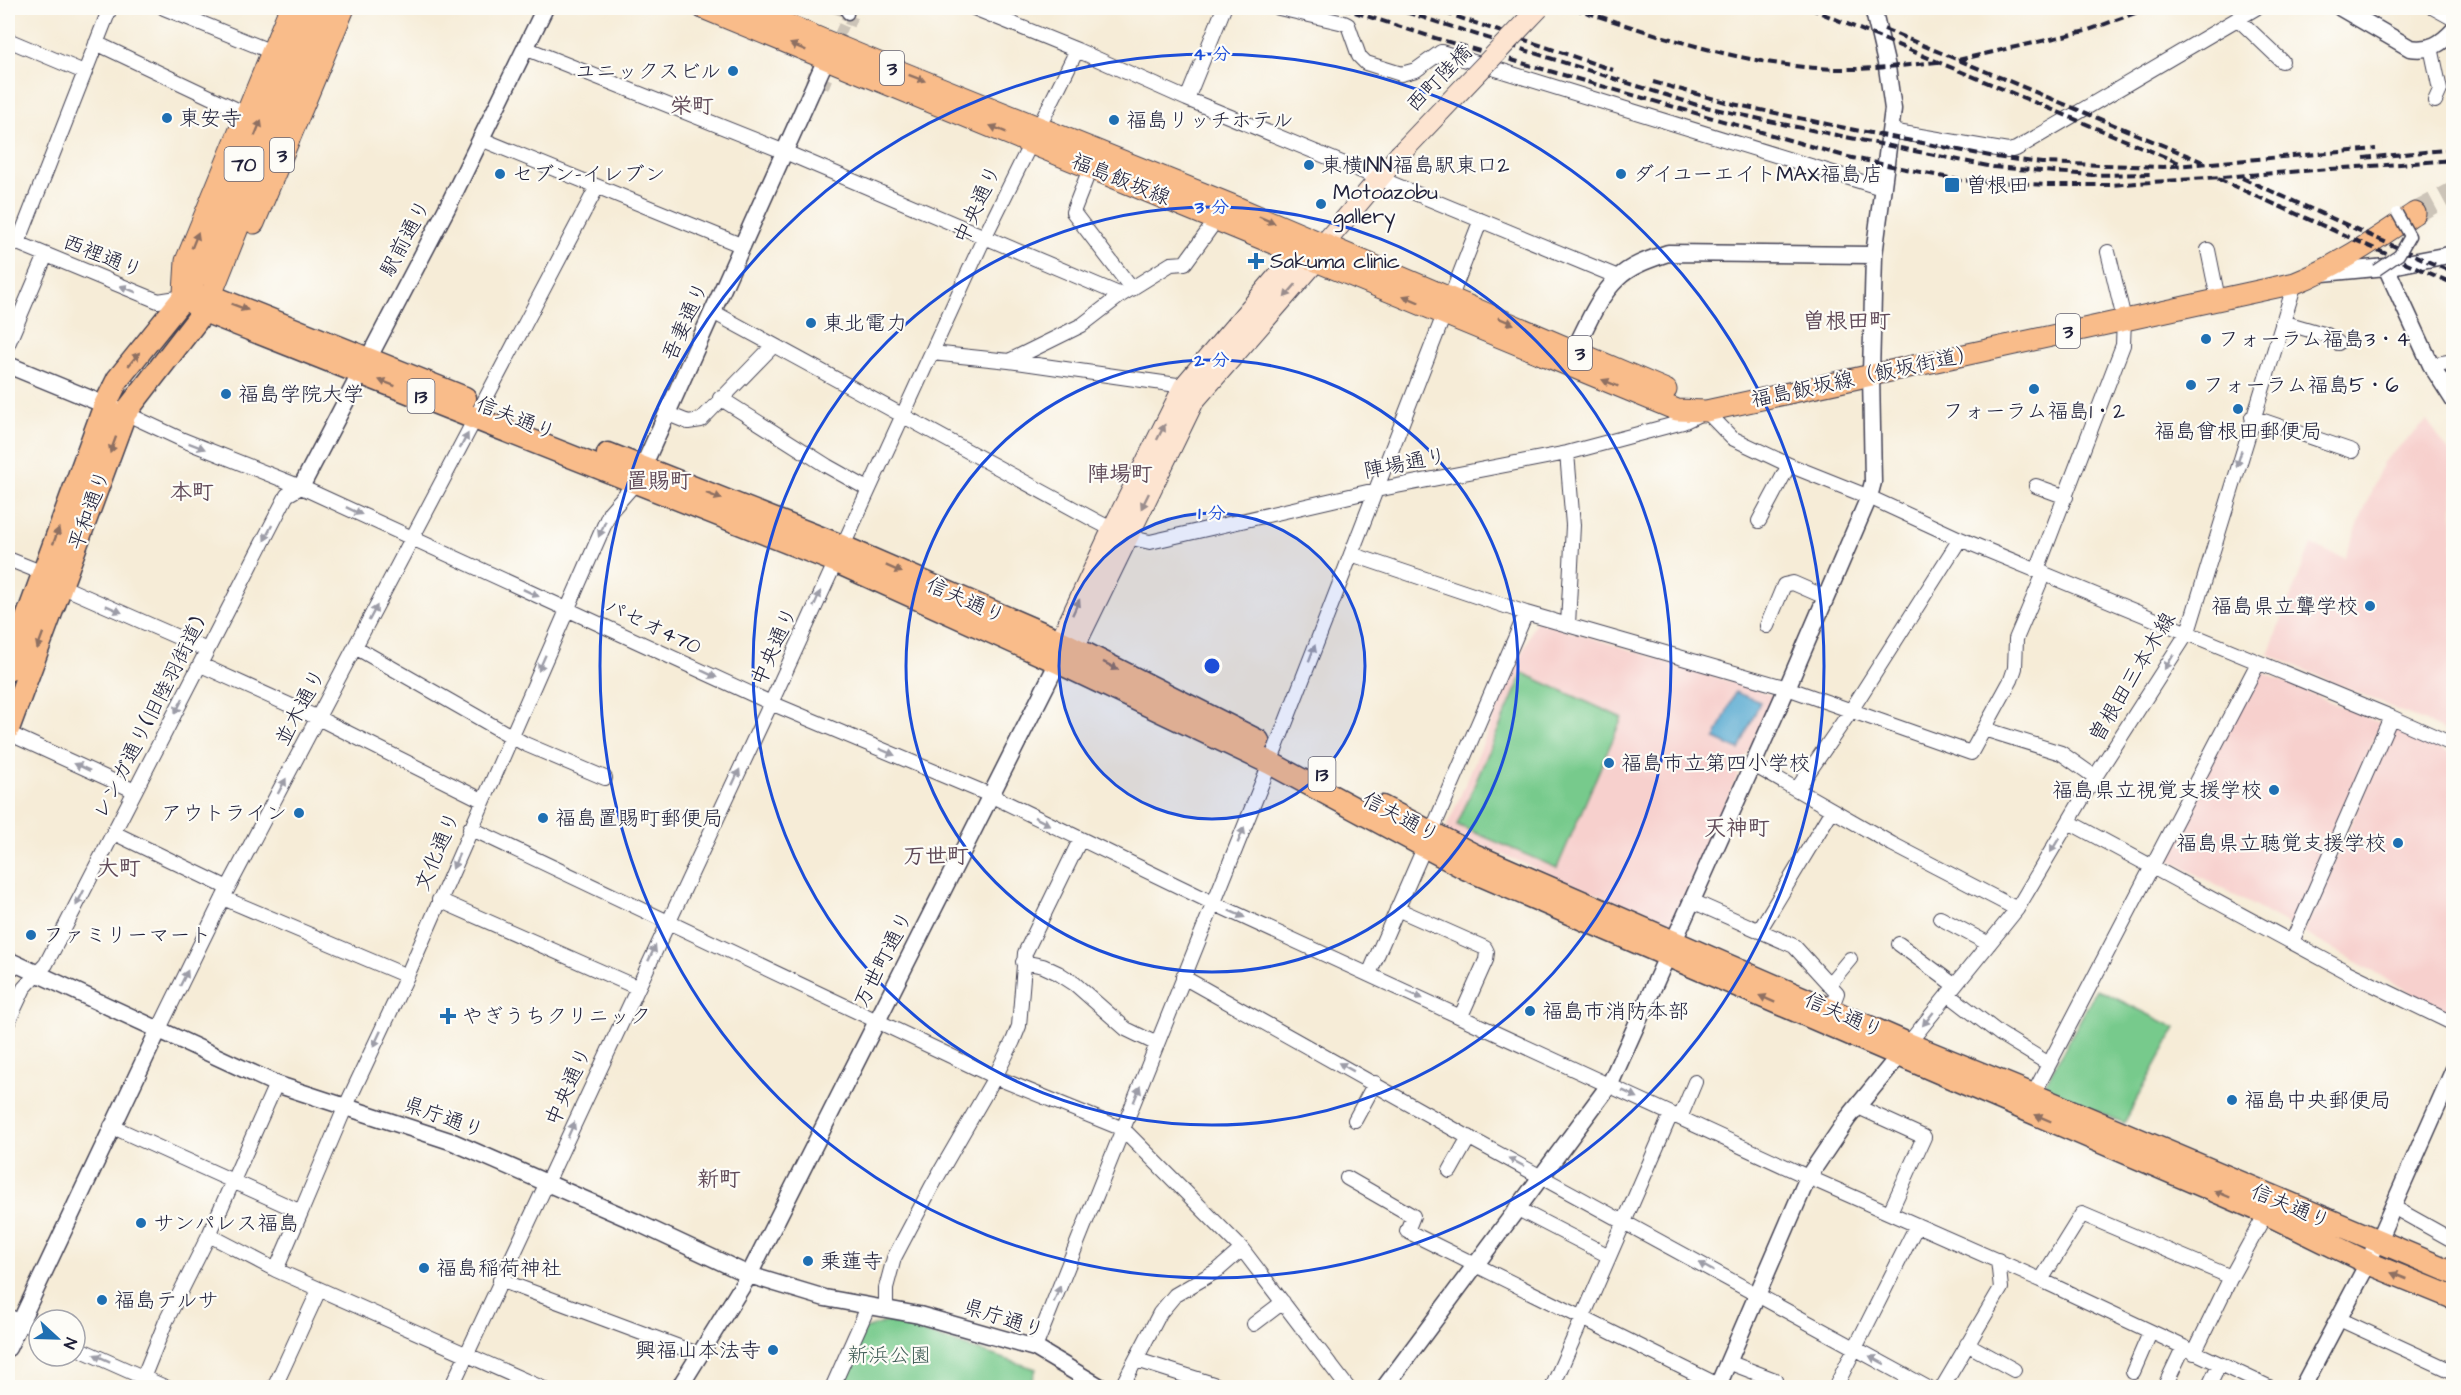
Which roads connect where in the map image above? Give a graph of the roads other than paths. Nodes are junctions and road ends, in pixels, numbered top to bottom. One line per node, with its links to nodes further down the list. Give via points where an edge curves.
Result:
1 (110, 8): 24 (street)
2 (164, 8): 29 (street)
3 (290, 8): 29 (main road, 3)
4 (308, 8): 22 (main road, 70)
5 (326, 8): 22 (main road, 70)
6 (344, 8): 63 (main road, 3, via 231,279)
7 (545, 8): 26 (street, 駅前通り)
8 (703, 8): 28 (main road, 福島飯坂線 / 3, one-way to 8)
9 (747, 8): 28 (main road, 福島飯坂線 / 3)
10 (974, 8): 27 (street)
11 (1224, 8): 32 (street)
12 (1279, 8): 42 (street, via 1348,25 1359,56 1366,63 1401,74 1416,70 1441,52)
13 (1539, 8): 40 (main road, 西町陸橋, bridge)
14 (1873, 8): 35 (street, via 1887,67 1893,109)
15 (2256, 8): 19 (street)
16 (2341, 8): 18 (street)
17 (2434, 8): 20 (street)
18 (2361, 13): 25 (street, via 2410,48)
19 (2238, 19): 30 (street); 35 (street, via 2016,149 2008,151)
20 (2454, 19)
21 (2454, 30): 25 (street)
22 (307, 32): 61 (main road, 70, one-way to 22, via 202,267); 63 (main road, 70)
23 (8, 40): 31 (street)
24 (96, 43): 31 (street); 34 (street)
25 (2431, 47): 33 (street, via 2440,90)
26 (525, 48): 37 (street, 駅前通り); 38 (street)
27 (1077, 50): 32 (street); 36 (street, 中央通り)
28 (829, 51): 36 (main road, 福島飯坂線 / 3); 38 (street, 吾妻通り)
29 (272, 52): 34 (main road, 3)
30 (2282, 61)
31 (84, 72): 47 (street)
32 (1187, 99): 40 (street)
33 (2435, 100)
34 (246, 114): 61 (main road, 3, one-way to 34, via 186,261)
35 (1891, 131): 42 (street)
36 (1034, 134): 39 (main road, 福島飯坂線 / 3); 46 (street, 中央通り); 51 (main road, 福島飯坂線 / 3, one-way to 51)
37 (481, 139): 41 (street); 76 (street, 駅前通り)
38 (785, 152): 46 (street); 48 (street, 吾妻通り)
39 (1091, 166): 44 (main road, 福島飯坂線 / 3); 60 (street, via 1073,212)
40 (1379, 178): 45 (street); 51 (main road, 西町陸橋)
41 (597, 188): 48 (street); 84 (street, 並木通り)
42 (1882, 188): 55 (street)
43 (2406, 213): 56 (street, bridge, via 2410,236 2399,255); 57 (main road, 福島飯坂線（飯坂街道） / 3, via 2361,250)
44 (1217, 219): 50 (main road, 福島飯坂線 / 3); 60 (street, via 1185,263 1171,264)
45 (1480, 222): 58 (street); 64 (street)
46 (985, 236): 60 (street); 71 (street, 中央通り)
47 (13, 241): 54 (street, 西裡通り)
48 (742, 246): 65 (street, 吾妻通り)
49 (2208, 250): 62 (street)
50 (1298, 252): 51 (main road, 福島飯坂線 / 3); 79 (main road)
51 (1321, 252): 64 (main road, 3); 99 (main road, 西町陸橋, one-way to 99, via 1194,401)
52 (2108, 252): 66 (street)
53 (2454, 254): 56 (street)
54 (46, 255): 61 (street, 西裡通り, one-way to 54, via 158,301); 69 (street)
55 (1874, 255): 58 (street, via 1668,254 1640,263); 78 (street)
56 (2382, 269): 57 (street); 77 (street)
57 (2319, 273): 59 (main road, 福島飯坂線（飯坂街道） / 3)
58 (1618, 277): 72 (street, via 1592,311)
59 (2295, 283): 62 (main road, 福島飯坂線（飯坂街道） / 3); 67 (street, 曽根田三本木線)
60 (1127, 292): 73 (street, via 1082,324)
61 (184, 297): 63 (highway, 信夫通り / 13); 82 (highway, 平和通り, one-way to 61, via 118,379)
62 (2218, 299): 66 (main road, 福島飯坂線（飯坂街道） / 3)
63 (208, 304): 76 (highway, 信夫通り / 13); 82 (highway, 平和通り)
64 (1449, 306): 72 (main road, 3); 95 (street)
65 (713, 312): 70 (street, 陣場通り); 85 (street, 吾妻通り)
66 (2124, 319): 78 (main road, 福島飯坂線（飯坂街道） / 3); 97 (street, via 2118,361)
67 (2282, 322): 68 (street, via 2326,335); 87 (street, 曽根田三本木線)
68 (2338, 343)
69 (8, 344)
70 (773, 346): 80 (street); 86 (street, 陣場通り)
71 (932, 353): 73 (street); 86 (street, 中央通り)
72 (1570, 358): 83 (main road, 3, via 1670,392)
73 (1009, 361): 79 (street)
74 (2454, 361): 77 (street)
75 (8, 364): 82 (street)
76 (364, 365): 84 (highway, 信夫通り / 13); 93 (street, 駅前通り)
77 (2431, 365): 81 (street)
78 (1871, 374): 83 (main road, 福島飯坂線（飯坂街道） / 3); 96 (street, via 1873,482)
79 (1184, 386): 99 (main road, one-way to 79)
80 (720, 398): 85 (street, via 701,420 688,423); 94 (street)
81 (2454, 401)
82 (115, 409): 93 (street, パセオ470, one-way to 93, via 183,441); 106 (highway, 平和通り)
83 (1706, 411): 89 (street, 陣場通り, via 1683,422); 90 (street, via 1732,438)
84 (479, 412): 91 (highway, 信夫通り / 13); 100 (street, 並木通り, one-way to 84)
85 (668, 414): 91 (street, 吾妻通り)
86 (902, 416): 94 (street, 中央通り); 99 (street, 陣場通り)
87 (2252, 417): 88 (street); 112 (street, 曽根田三本木線, one-way to 112)
88 (2352, 452)
89 (1567, 453): 95 (street, 陣場通り); 110 (street, via 1573,525)
90 (1789, 465): 96 (street); 98 (street)
91 (640, 475): 102 (highway, 信夫通り / 13); 108 (street, 吾妻通り, one-way to 108, via 610,512)
92 (2036, 486): 97 (street)
93 (301, 487): 100 (street, パセオ470, one-way to 100); 114 (street, レンガ通り(旧陸羽街道), one-way to 114, via 287,495)
94 (868, 489): 102 (street, 中央通り)
95 (1376, 490): 99 (street, 陣場通り, via 1157,542); 103 (street)
96 (1869, 497): 101 (street); 107 (street)
97 (2066, 497): 105 (street)
98 (1759, 521)
99 (1120, 533): 115 (main road)
100 (412, 538): 108 (street, パセオ470, one-way to 108); 113 (street, 並木通り, one-way to 100)
101 (1960, 538): 105 (street); 121 (street)
102 (838, 553): 115 (highway, 信夫通り / 13); 120 (street, 中央通り, one-way to 102)
103 (1351, 554): 109 (street); 128 (street, one-way to 103)
104 (8, 560): 106 (street)
105 (2040, 571): 112 (street); 124 (street, via 2016,639 2011,680)
106 (52, 580): 114 (street, one-way to 114); 118 (highway, 平和通り); 125 (highway, 平和通り, one-way to 125)
107 (1825, 597): 111 (street, via 1793,583 1784,585); 119 (street)
108 (566, 609): 120 (street, パセオ470, one-way to 120); 126 (street, 文化通り, one-way to 126)
109 (1526, 613): 110 (street); 141 (street)
110 (1568, 625): 119 (street)
111 (1767, 626)
112 (2188, 632): 116 (street); 130 (street, 曽根田三本木線, one-way to 130)
113 (355, 647): 123 (street, 並木通り); 126 (street)
114 (207, 650): 117 (street, レンガ通り(旧陸羽街道))
115 (1064, 650): 128 (highway, 信夫通り / 13); 134 (street, 万世町通り)
116 (2258, 663): 122 (street); 142 (street)
117 (201, 665): 123 (street); 133 (street, レンガ通り(旧陸羽街道), one-way to 133)
118 (8, 670)
119 (1786, 688): 121 (street); 129 (street)
120 (771, 703): 134 (street, パセオ470, one-way to 134); 150 (street, 中央通り, one-way to 120)
121 (1850, 712): 124 (street, via 1971,753); 132 (street)
122 (2391, 717): 127 (street); 152 (street)
123 (318, 718): 135 (street); 143 (street, 並木通り, one-way to 123)
124 (1984, 729): 130 (street, via 2061,753)
125 (8, 731): 133 (street, one-way to 125)
126 (510, 736): 131 (street); 135 (street, 文化通り)
127 (2454, 745)
128 (1272, 756): 141 (highway, 信夫通り / 13); 146 (street, one-way to 128)
129 (1752, 764): 132 (street); 145 (street)
130 (2095, 777): 137 (street, 曽根田三本木線)
131 (606, 778)
132 (1797, 789): 136 (street)
133 (135, 791): 139 (street, レンガ通り(旧陸羽街道))
134 (990, 795): 140 (street, パセオ470, one-way to 140); 168 (street, 万世町通り)
135 (482, 800): 138 (street, 文化通り)
136 (1832, 810): 148 (street); 151 (street)
137 (2069, 822): 142 (street); 148 (street, 曽根田三本木線, one-way to 148)
138 (470, 828): 144 (street, 文化通り, one-way to 144); 150 (street)
139 (114, 833): 143 (street); 159 (street, レンガ通り(旧陸羽街道), one-way to 159, via 46,964)
140 (1080, 840): 146 (street, パセオ470); 158 (street)
141 (1427, 841): 147 (street); 155 (highway, 信夫通り / 13, via 1474,855)
142 (2151, 866): 152 (street); 174 (street)
143 (226, 893): 161 (street); 171 (street, 並木通り, one-way to 143)
144 (439, 900): 161 (street, 文化通り); 164 (street)
145 (1692, 901): 151 (street); 155 (street)
146 (1214, 903): 160 (street, パセオ470, one-way to 160); 162 (street)
147 (1397, 909): 160 (street); 167 (street, via 1485,948 1486,960)
148 (2017, 909): 154 (street, 曽根田三本木線)
149 (1940, 918): 154 (street)
150 (668, 920): 164 (street, 中央通り, one-way to 150); 168 (street)
151 (1759, 931): 163 (street, via 1794,946)
152 (2292, 942): 170 (street)
153 (1899, 944): 165 (street)
154 (1989, 944): 165 (street, 曽根田三本木線)
155 (1670, 948): 166 (highway, 信夫通り / 13); 173 (highway, 信夫通り / 13, one-way to 155); 180 (street)
156 (1850, 958): 163 (street)
157 (8, 960): 159 (street, 県庁通り)
158 (1023, 962): 172 (street, via 1058,973 1126,1029); 176 (street, via 1019,1026)
159 (37, 973): 169 (street, レンガ通り(旧陸羽街道), via 24,988); 171 (street, 県庁通り)
160 (1369, 974): 167 (street, パセオ470, one-way to 167)
161 (407, 976): 183 (street, 文化通り, one-way to 183)
162 (1183, 977): 172 (street); 178 (street, one-way to 162)
163 (1830, 983): 166 (street, via 1837,993)
164 (636, 987): 194 (street, 中央通り, one-way to 164)
165 (1951, 989): 173 (street, 曽根田三本木線, one-way to 173); 174 (street, via 2000,1034)
166 (1831, 1009): 173 (highway, 信夫通り / 13)
167 (1461, 1016): 180 (street, パセオ470)
168 (878, 1019): 176 (street); 212 (street, 万世町通り)
169 (8, 1022)
170 (2454, 1024)
171 (158, 1031): 179 (street, 県庁通り); 186 (street)
172 (1157, 1044): 187 (street, one-way to 172)
173 (1904, 1050): 181 (highway, 信夫通り / 13); 182 (street); 199 (highway, 信夫通り / 13, one-way to 173)
174 (2049, 1064): 181 (street)
175 (2454, 1069): 195 (street)
176 (996, 1077): 187 (street); 221 (street, via 894,1258 886,1288)
177 (1695, 1082): 184 (street)
178 (1376, 1083): 185 (street); 188 (street)
179 (276, 1084): 183 (street, 県庁通り); 193 (street)
180 (1610, 1084): 184 (street, パセオ470, one-way to 184); 190 (street)
181 (2033, 1095): 204 (highway, 信夫通り / 13)
182 (1858, 1107): 191 (street); 198 (street, via 1924,1137)
183 (345, 1108): 194 (street, 県庁通り, via 453,1142); 197 (street, 文化通り)
184 (1676, 1116): 191 (street, パセオ470); 200 (street)
185 (1355, 1120)
186 (111, 1126): 193 (street); 222 (street)
187 (1123, 1129): 205 (street); 230 (street, one-way to 187)
188 (1469, 1137): 189 (street); 190 (street, one-way to 188)
189 (1450, 1171)
190 (1542, 1176): 196 (street); 200 (street)
191 (1808, 1177): 198 (street, パセオ470); 217 (street)
192 (1347, 1178): 209 (street, via 1413,1216 1407,1231)
193 (233, 1180): 197 (street); 202 (street)
194 (547, 1183): 212 (street, 県庁通り); 214 (street, 中央通り)
195 (2393, 1207): 203 (street); 204 (street)
196 (1516, 1208): 206 (street); 209 (street)
197 (301, 1212): 210 (street, 文化通り)
198 (1890, 1212): 201 (street, パセオ470)
199 (2266, 1213): 208 (highway, 信夫通り / 13); 213 (street)
200 (1626, 1222): 206 (street); 217 (street, one-way to 200)
201 (1917, 1225): 207 (street, パセオ470); 231 (street)
202 (209, 1234): 210 (street); 242 (street)
203 (2454, 1241)
204 (2378, 1242): 208 (street); 211 (highway, 信夫通り / 13)
205 (1242, 1249): 219 (street); 236 (street, via 1218,1270 1175,1295 1160,1313)
206 (1610, 1256): 223 (street)
207 (1998, 1260): 215 (street, パセオ470); 228 (street, via 2001,1288)
208 (2368, 1263): 218 (highway, 信夫通り / 13, one-way to 208); 224 (street)
209 (1474, 1264): 223 (street); 254 (street)
210 (276, 1270): 216 (street)
211 (2454, 1273)
212 (749, 1275): 220 (street, 県庁通り); 235 (street, 万世町通り)
213 (2231, 1276): 215 (street, via 2082,1214); 232 (street)
214 (500, 1280): 234 (street, 中央通り); 235 (street)
215 (2041, 1280): 227 (street, パセオ470)
216 (319, 1290): 234 (street); 246 (street)
217 (1756, 1295): 231 (street); 237 (street)
218 (2454, 1298)
219 (1283, 1302): 225 (street); 253 (street)
220 (868, 1307): 221 (street, 県庁通り); 250 (street)
221 (886, 1307): 230 (street, 県庁通り)
222 (13, 1319): 226 (street); 229 (street)
223 (1583, 1319): 244 (street); 255 (street)
224 (2338, 1319): 241 (street); 263 (street)
225 (1254, 1324)
226 (27, 1325)
227 (2150, 1333): 232 (street, パセオ470); 240 (street)
228 (1966, 1344): 239 (street); 259 (street)
229 (8, 1348)
230 (1035, 1348): 251 (street, 県庁通り)
231 (1854, 1348): 257 (street); 258 (street, one-way to 231)
232 (2188, 1350): 238 (street, パセオ470); 260 (street)
233 (87, 1353): 242 (street, one-way to 233)
234 (467, 1354): 247 (street, 中央通り); 248 (street)
235 (698, 1354): 249 (street, 万世町通り)
236 (1137, 1360): 243 (street); 252 (street)
237 (1728, 1362): 244 (street); 256 (street, via 1775,1380)
238 (2219, 1365): 261 (street); 262 (street, パセオ470)
239 (2014, 1370)
240 (2133, 1372)
241 (2454, 1372)
242 (141, 1382): 245 (street)
243 (1216, 1385)
244 (1717, 1386)
245 (166, 1388)
246 (274, 1388)
247 (451, 1388)
248 (542, 1388)
249 (679, 1388)
250 (832, 1388)
251 (1102, 1388)
252 (1121, 1388)
253 (1348, 1388)
254 (1384, 1388)
255 (1552, 1388)
256 (1772, 1388)
257 (1835, 1388)
258 (1928, 1388)
259 (1942, 1388)
260 (2164, 1388)
261 (2208, 1388)
262 (2271, 1388)
263 (2302, 1388)

